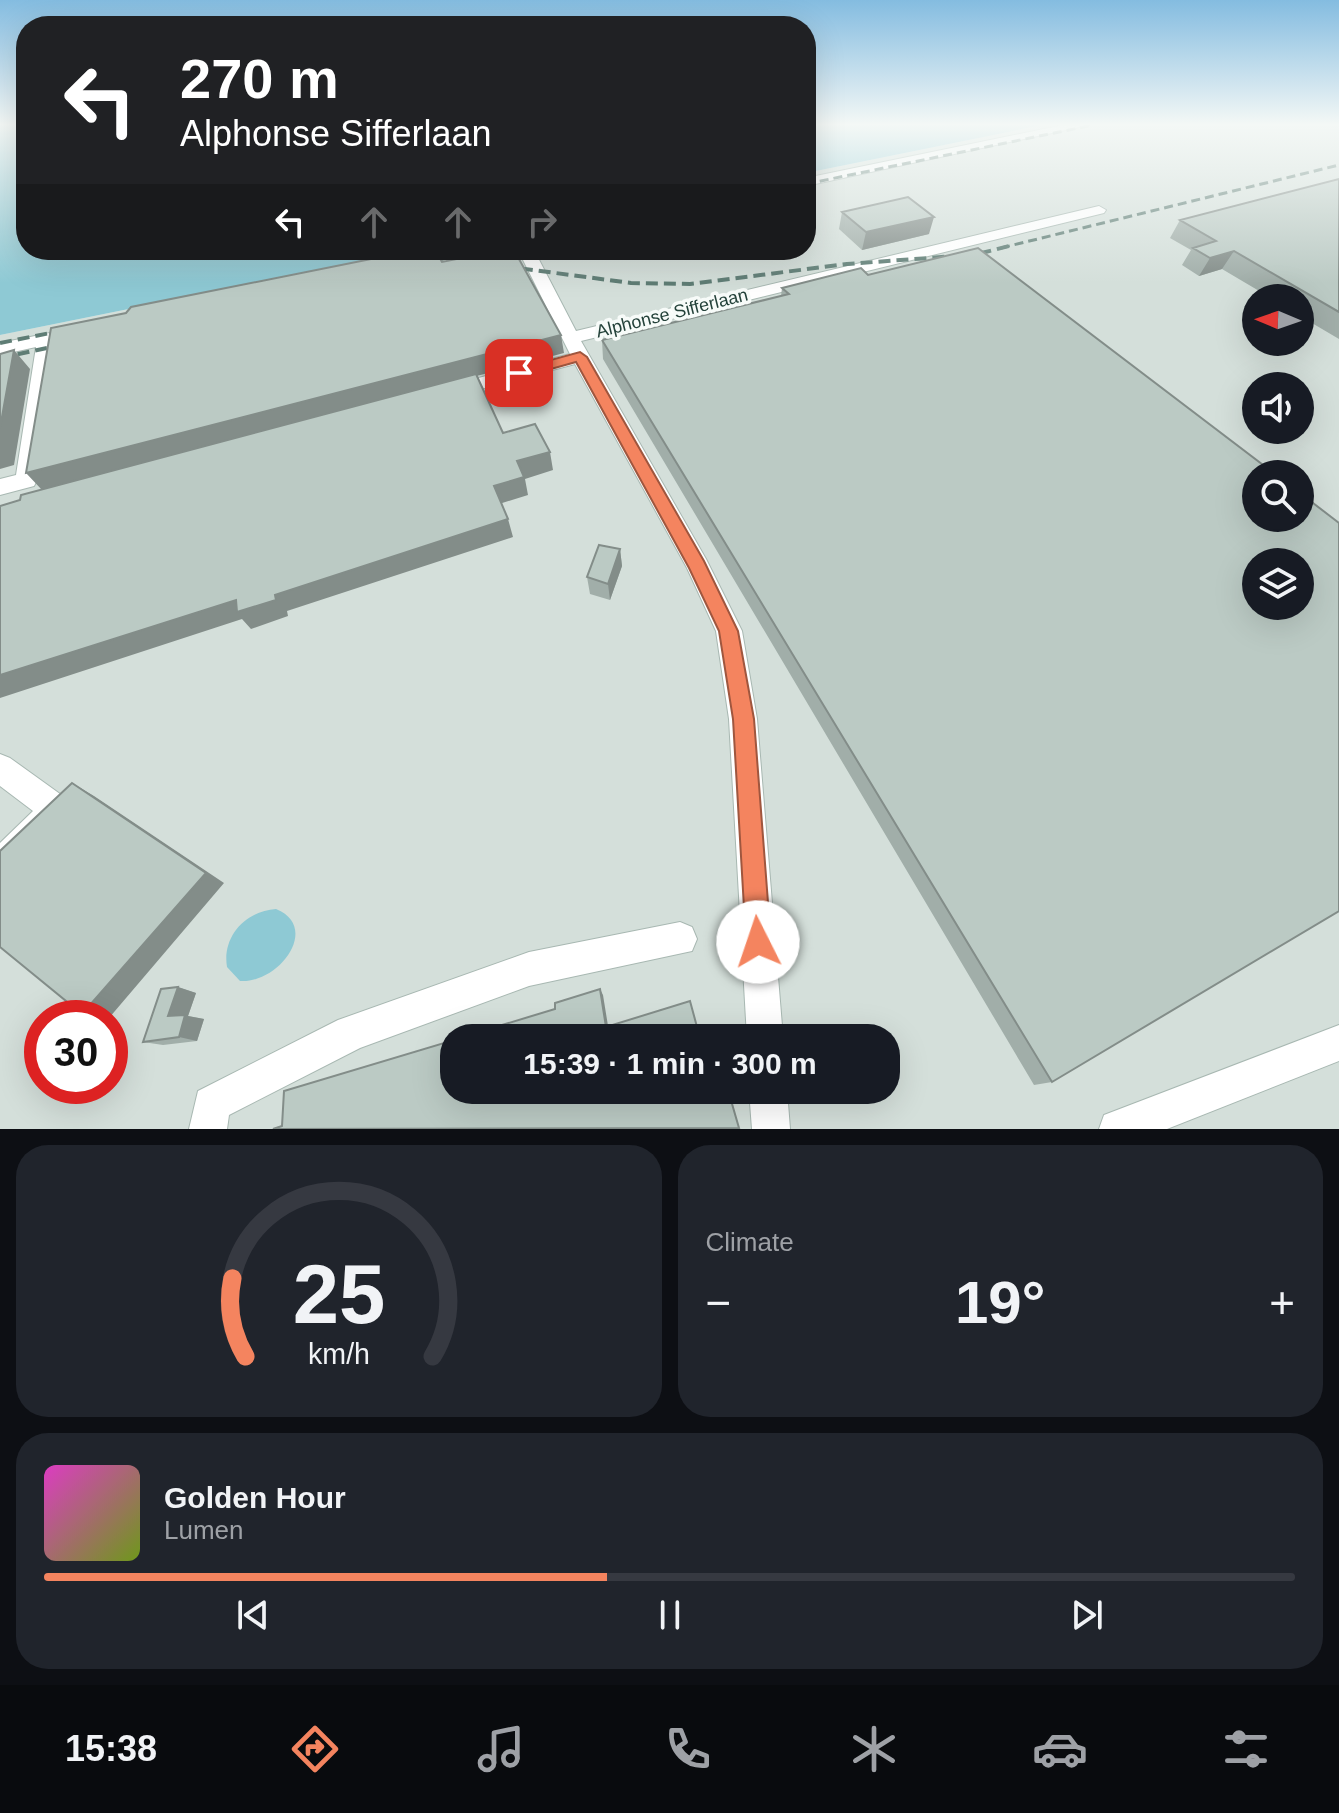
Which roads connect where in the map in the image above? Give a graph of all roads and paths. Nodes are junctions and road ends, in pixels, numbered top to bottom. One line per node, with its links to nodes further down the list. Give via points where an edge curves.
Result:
1 (1099, 210): 5 (street, Alphonse Sifferlaan)
2 (531, 260): 5 (street)
3 (74, 334): 4 (street)
4 (46, 339): 6 (street); 8 (street, via 26,480)
5 (575, 348): 7 (street, Alphonse Sifferlaan); 12 (street, via 729,631 743,719)
6 (0, 349)
7 (427, 398)
8 (0, 487)
9 (0, 768): 10 (street, via 56,810)
10 (0, 865)
11 (680, 939): 15 (street, via 529,969 351,1033 211,1104)
12 (764, 1024)
13 (1339, 1043): 17 (street)
14 (769, 1104): 16 (street)
15 (208, 1129)
16 (771, 1129)
17 (1118, 1129)

